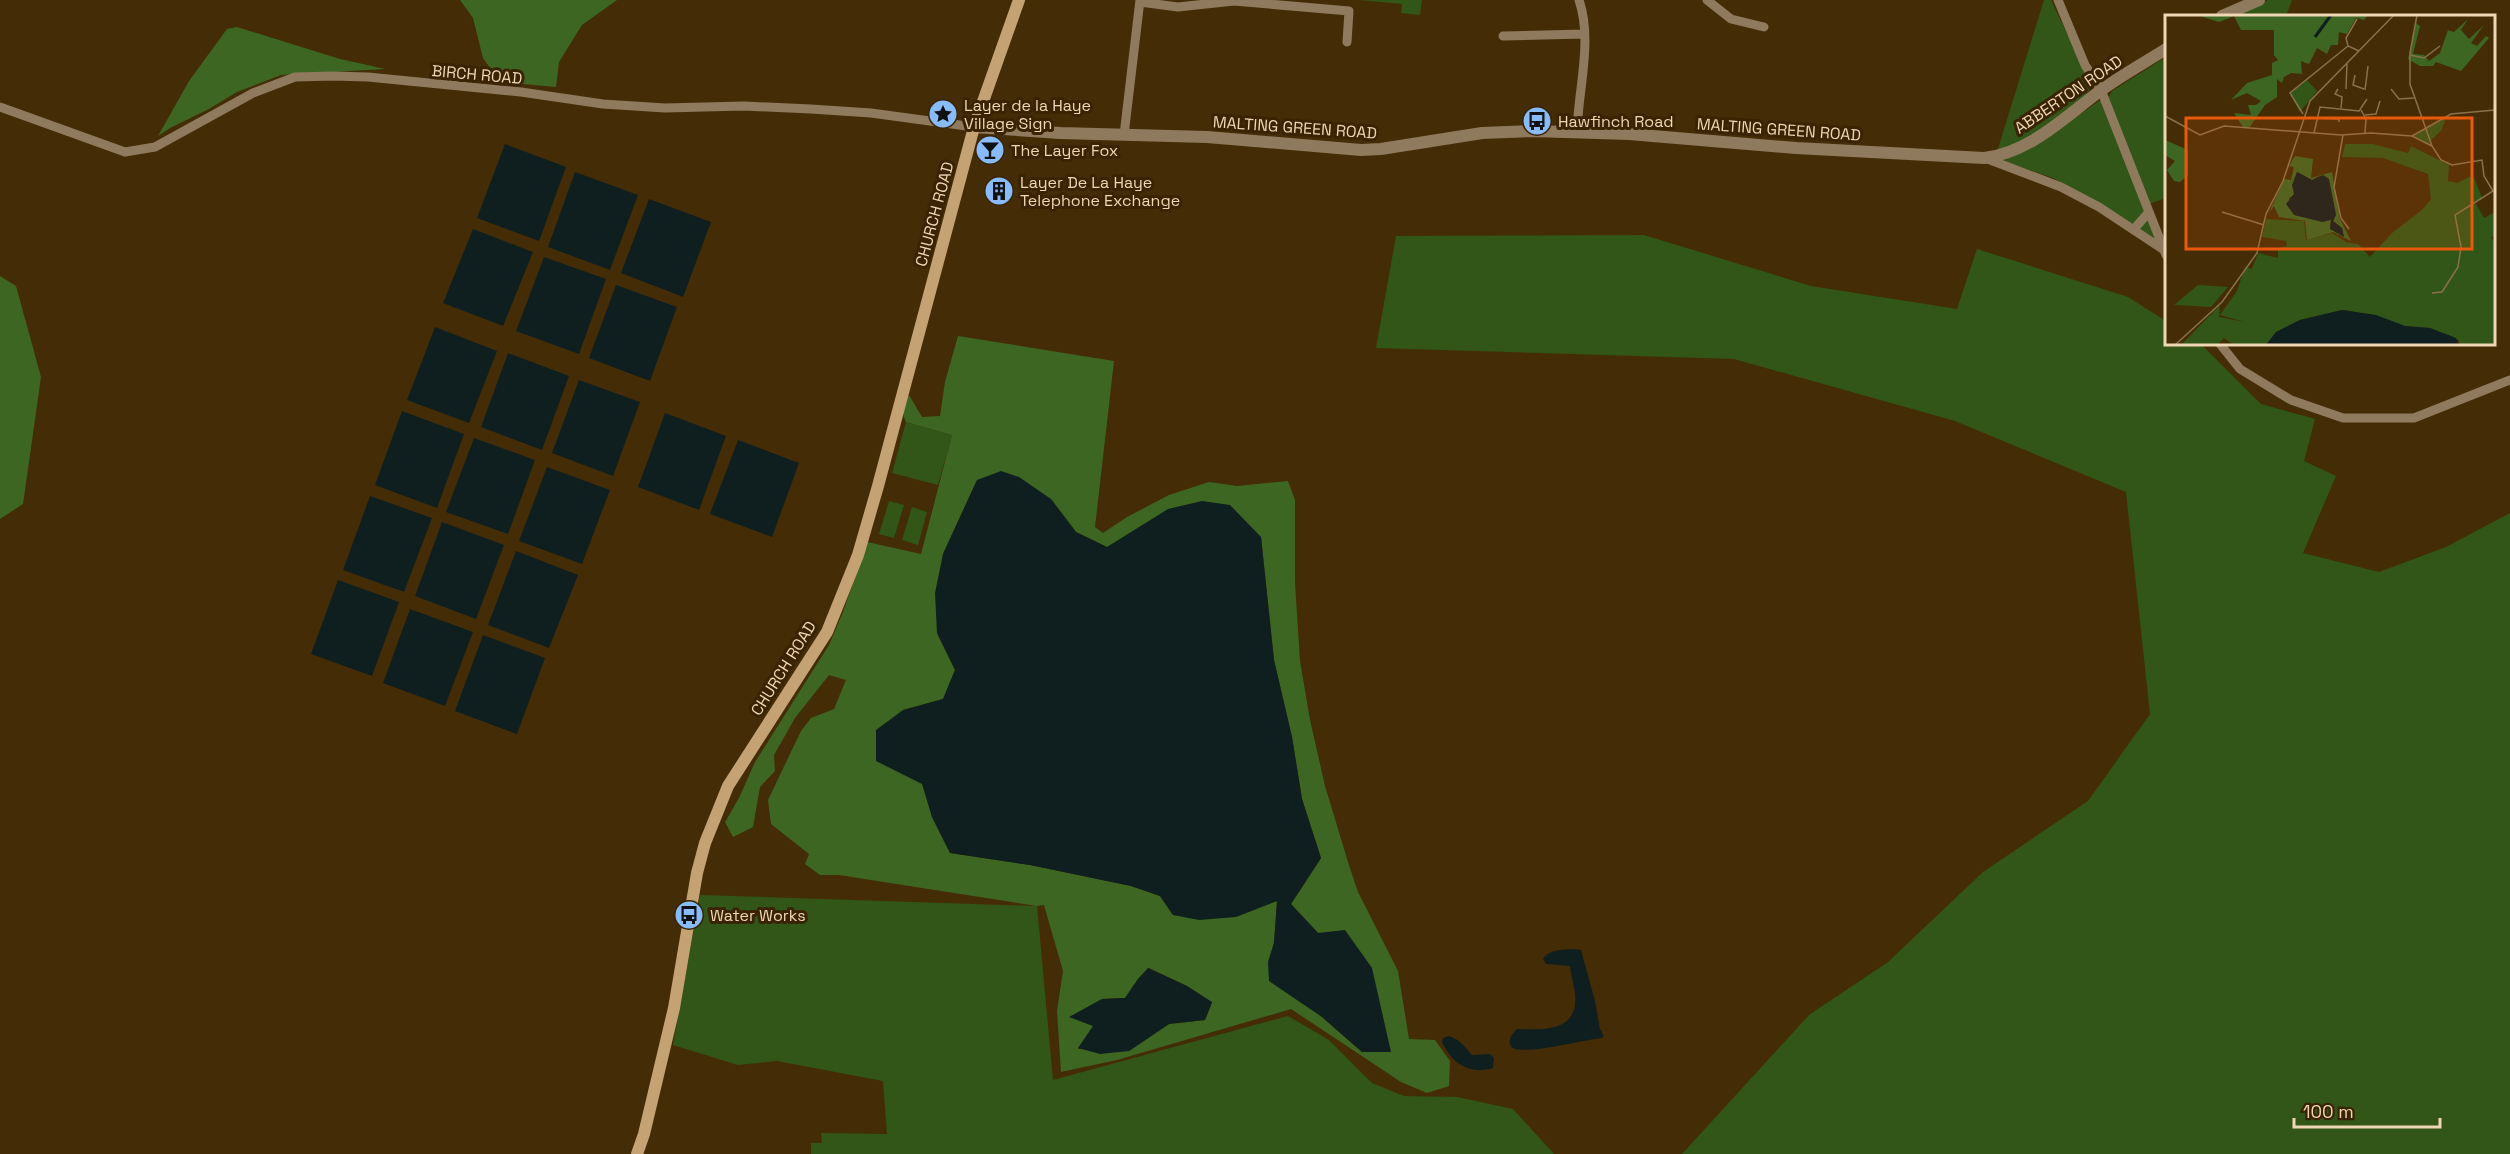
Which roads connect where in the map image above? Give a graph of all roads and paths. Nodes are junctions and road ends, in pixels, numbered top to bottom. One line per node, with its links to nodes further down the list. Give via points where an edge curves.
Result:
1 (1019, 0): 17 (main road, CHURCH ROAD)
2 (1350, 0): 8 (street)
3 (1579, 0): 11 (street)
4 (1707, 0): 10 (street, via 1731,19)
5 (2058, 0): 15 (street, via 2085,65)
6 (2259, 0): 9 (street)
7 (1140, 1): 8 (street, via 1178,7 1234,1); 19 (street)
8 (1349, 11): 13 (street)
9 (2225, 15)
10 (1764, 27)
11 (1584, 34): 12 (street); 18 (street)
12 (1503, 36)
13 (1347, 42)
14 (2165, 50): 15 (street, ABBERTON ROAD)
15 (2101, 90): 20 (street, ABBERTON ROAD, via 2063,121 2021,146); 21 (street)
16 (0, 107): 17 (street, BIRCH ROAD, via 125,152 155,147 253,93 295,77 368,77 665,108 744,106 871,113)
17 (974, 127): 19 (street, MALTING GREEN ROAD); 26 (main road, CHURCH ROAD, via 858,555 827,632 728,786 705,843 674,1008)
18 (1577, 132): 19 (street, MALTING GREEN ROAD, via 1482,133 1381,150); 20 (street, MALTING GREEN ROAD)
19 (1124, 135)
20 (1984, 158): 22 (street, MALTING GREEN ROAD, via 2061,187)
21 (2149, 212): 22 (street); 23 (street)
22 (2134, 229): 23 (street, MALTING GREEN ROAD)
23 (2165, 252)
24 (2221, 345): 25 (street, via 2240,369 2291,400 2343,418 2414,418)
25 (2510, 380)
26 (637, 1154)

